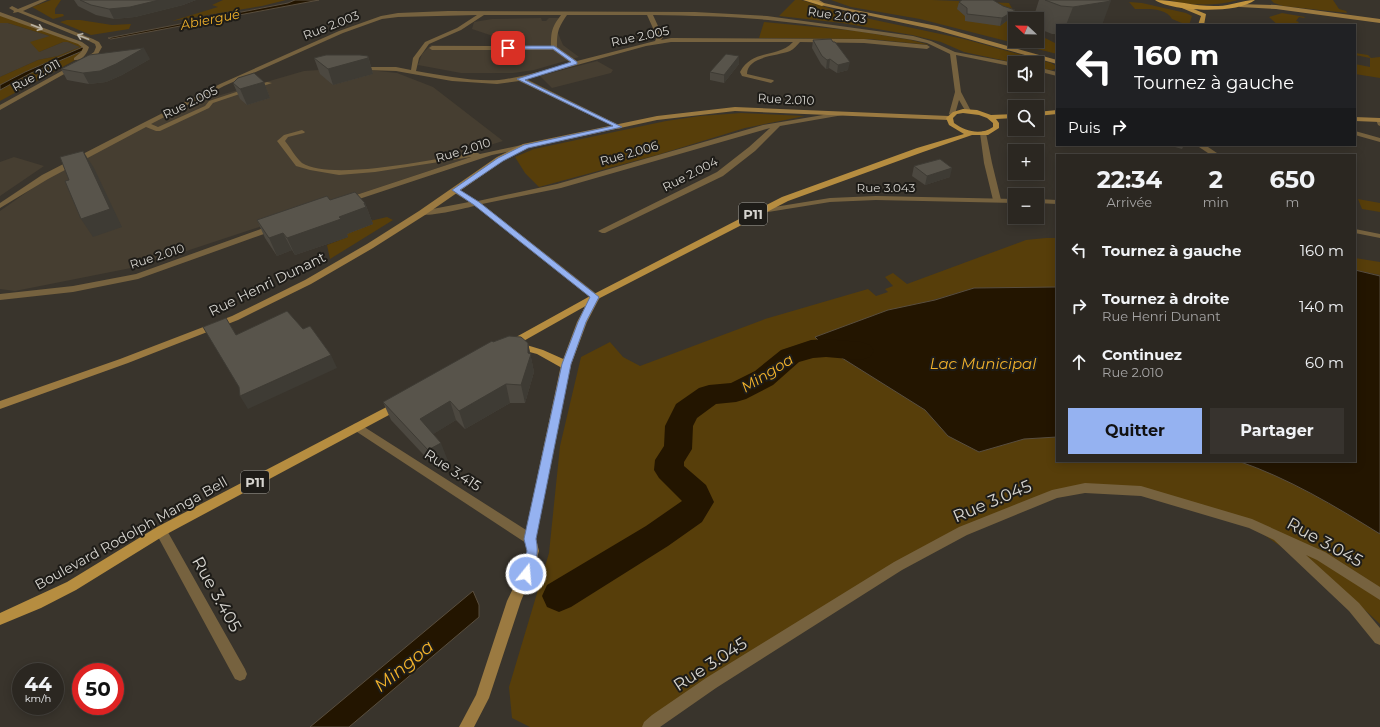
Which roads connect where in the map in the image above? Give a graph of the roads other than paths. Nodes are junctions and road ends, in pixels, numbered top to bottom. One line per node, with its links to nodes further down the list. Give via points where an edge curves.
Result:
1 (44, 0): 7 (street)
2 (806, 0): 8 (main road)
3 (815, 0): 8 (main road)
4 (1158, 0): 9 (highway)
5 (1252, 0): 10 (highway)
6 (1261, 0): 12 (main road)
7 (31, 3): 13 (street); 19 (street, via 28,10)
8 (822, 4): 28 (main road, via 937,28)
9 (1179, 5): 11 (highway); 17 (main road)
10 (1240, 5): 11 (highway); 12 (main road)
11 (1216, 7): 17 (main road)
12 (1276, 7): 20 (main road)
13 (15, 10): 18 (street); 19 (street, Rue 2.011)
14 (482, 14): 15 (street, Rue 2.003); 33 (street, via 459,29 427,43 416,58); 51 (street, Rue 2.003, via 414,13 364,24 269,63)
15 (565, 14): 16 (street, Rue 2.003); 25 (street, via 556,26)
16 (649, 14): 22 (street, via 660,36); 26 (street, Rue 2.003, via 738,16 826,24 913,38)
17 (1204, 15): 21 (main road)
18 (1, 16): 39 (street, Rue 2.011, one-way to 39, via 17,19 80,43 87,49 73,61)
19 (30, 16): 40 (street, Rue 2.011, one-way to 19, via 89,58 99,47 97,43)
20 (1380, 21)
21 (1201, 24)
22 (658, 41): 23 (street, Rue 2.005); 29 (street, Rue 2.005)
23 (798, 41): 26 (street, Rue 2.005, via 864,41); 36 (street, via 790,49 752,60 745,66 744,75)
24 (432, 48): 25 (street)
25 (554, 48): 29 (street)
26 (944, 49): 27 (street, Rue 2.003)
27 (953, 53): 30 (street, Rue 2.003); 38 (street)
28 (1056, 62)
29 (575, 63): 35 (street, Rue 2.005)
30 (1008, 64)
31 (368, 69): 33 (street, Rue 2.005, via 396,69)
32 (1044, 71): 34 (street)
33 (412, 73): 35 (street, Rue 2.005, via 469,81 498,82)
34 (1056, 74)
35 (520, 79): 54 (street)
36 (771, 81)
37 (268, 83): 51 (street, Rue 2.005, via 211,102 207,107 158,130)
38 (958, 92): 41 (street); 47 (street)
39 (0, 102)
40 (0, 108)
41 (968, 111): 46 (main road); 47 (main road)
42 (1056, 112): 43 (main road)
43 (1044, 113)
44 (841, 114): 47 (main road, Rue 2.010); 52 (street, Rue 2.006); 54 (main road, Rue 2.010, via 735,109 657,118)
45 (1008, 116): 46 (main road)
46 (991, 117): 53 (main road)
47 (951, 119): 55 (main road, P11)
48 (1356, 119): 49 (main road)
49 (1380, 121)
50 (1008, 122): 53 (main road, P11)
51 (144, 124): 73 (street, Rue 2.003, via 45,177)
52 (778, 124): 72 (street, Rue 2.006, via 558,186); 77 (street, Rue 2.004, via 720,174)
53 (997, 125): 58 (main road, P11, via 993,130)
54 (619, 127): 61 (main road, Rue 2.010)
55 (960, 130): 57 (main road, P11); 63 (main road)
56 (302, 132): 64 (street, via 286,136 281,141 299,164 339,173 375,170 454,156)
57 (973, 133): 58 (main road, P11); 63 (main road, P11)
58 (983, 133): 67 (street)
59 (1356, 133): 60 (street)
60 (1380, 140)
61 (526, 146): 64 (street, Rue 2.010); 66 (main road, Rue Henri Dunant, via 500,159)
62 (1202, 146): 65 (street)
63 (920, 150): 74 (main road, P11, via 786,199)
64 (490, 154): 71 (street, Rue 2.010)
65 (1214, 154)
66 (456, 190): 72 (street); 75 (main road, Rue Henri Dunant)
67 (997, 200): 68 (street, Rue 3.043); 74 (street, Rue 3.043, via 876,198 838,200)
68 (1008, 201)
69 (1044, 201): 70 (street)
70 (1056, 202)
71 (342, 203)
72 (476, 203): 75 (street, Rue 2.006); 81 (street)
73 (0, 206)
74 (758, 212): 81 (main road, P11)
75 (422, 213): 86 (main road, Rue Henri Dunant, via 308,282 235,318)
76 (284, 223): 80 (street, Rue 2.010, via 138,276 73,289)
77 (602, 230)
78 (1356, 231): 79 (street)
79 (1380, 236)
80 (0, 297)
81 (595, 297): 82 (main road, P11); 84 (main road)
82 (510, 344): 83 (main road, P11); 84 (main road, via 540,352)
83 (498, 350)
84 (566, 364): 90 (main road)
85 (407, 400): 87 (main road, Boulevard Rodolph Manga Bell / P11)
86 (0, 405)
87 (358, 427): 88 (main road, Boulevard Rodolph Manga Bell / P11); 90 (street, Rue 3.415)
88 (161, 531): 92 (main road, Boulevard Rodolph Manga Bell / P11, via 93,573); 94 (street, Rue 3.405)
89 (1273, 532): 91 (street, Rue 3.045, via 1321,556); 93 (street, via 1354,607); 96 (street, Rue 3.045, via 1141,491 1085,488 1056,493 963,531 898,566 711,683)
90 (530, 539): 95 (main road, via 533,551 526,574 514,601 482,698)
91 (1380, 594)
92 (0, 619)
93 (1380, 638)
94 (240, 674)
95 (466, 727)
96 (649, 727)

